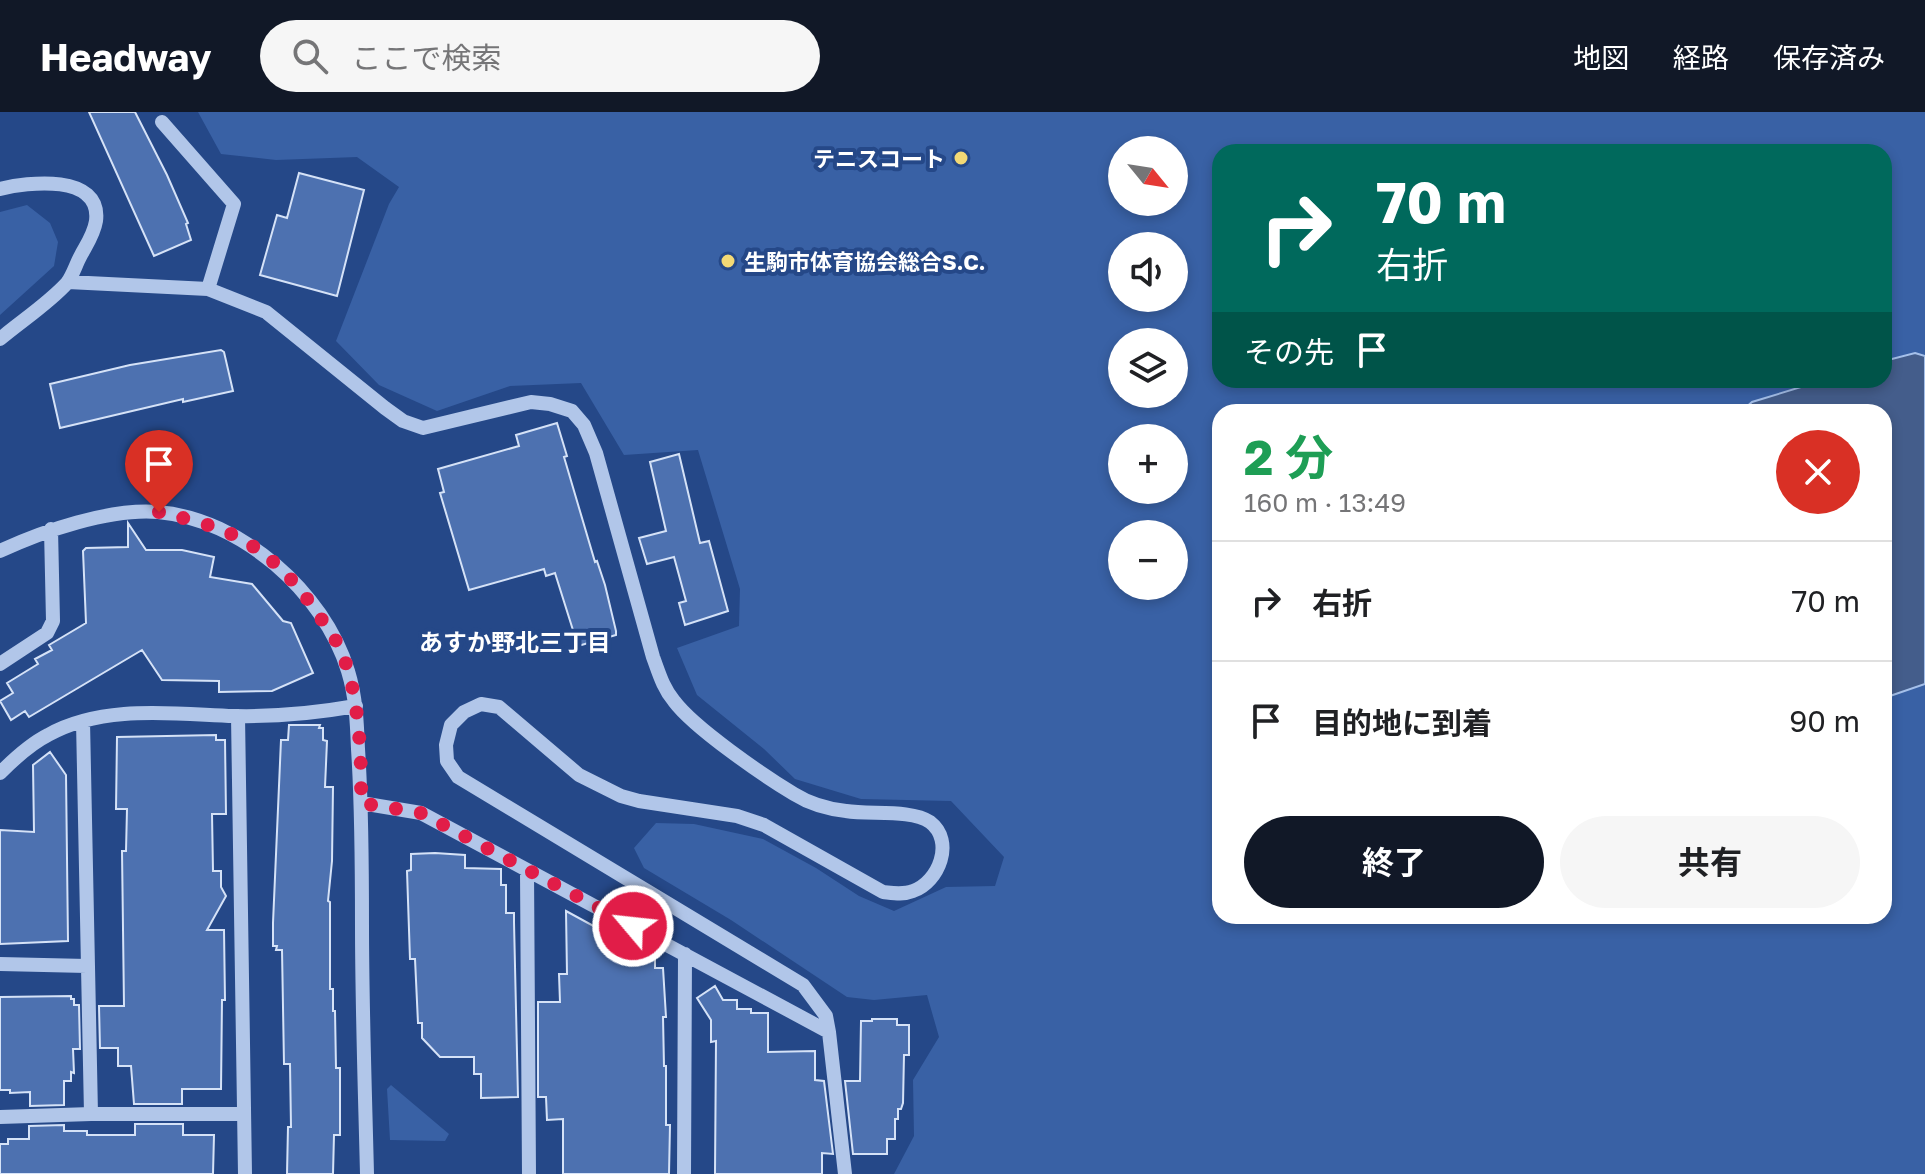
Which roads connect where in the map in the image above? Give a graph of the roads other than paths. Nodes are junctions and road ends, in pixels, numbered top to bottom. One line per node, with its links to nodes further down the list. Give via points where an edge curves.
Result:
1 (162, 122): 4 (street, via 234,204)
2 (0, 189): 3 (street, via 50,182 80,191 90,201 96,222)
3 (68, 282): 4 (street); 5 (street)
4 (208, 289): 18 (street, via 266,312 385,408 423,428 531,402 572,411 596,453 653,657 676,704 796,795 821,807 920,816 933,825 942,853 929,881 916,891 883,892 764,825 621,796 579,775 499,707 481,704 451,725 447,761 458,777 803,985 826,1016)
5 (0, 339)
6 (51, 529): 7 (street); 8 (street, via 53,621 47,633); 9 (street, via 159,512 239,538 269,557 320,617 337,643)
7 (0, 551)
8 (0, 664)
9 (356, 706): 10 (street); 13 (street)
10 (238, 716): 11 (street, via 137,713); 20 (street)
11 (83, 721): 12 (street, via 48,735); 17 (street)
12 (0, 773)
13 (361, 803): 14 (street, via 421,813); 23 (street)
14 (527, 871): 15 (street); 24 (street)
15 (685, 954): 18 (street); 25 (street)
16 (0, 964): 17 (street)
17 (87, 966): 19 (street)
18 (829, 1032): 26 (street)
19 (91, 1114): 20 (street); 21 (street)
20 (243, 1114): 22 (street)
21 (0, 1117)
22 (245, 1174)
23 (367, 1174)
24 (529, 1174)
25 (684, 1174)
26 (845, 1174)

